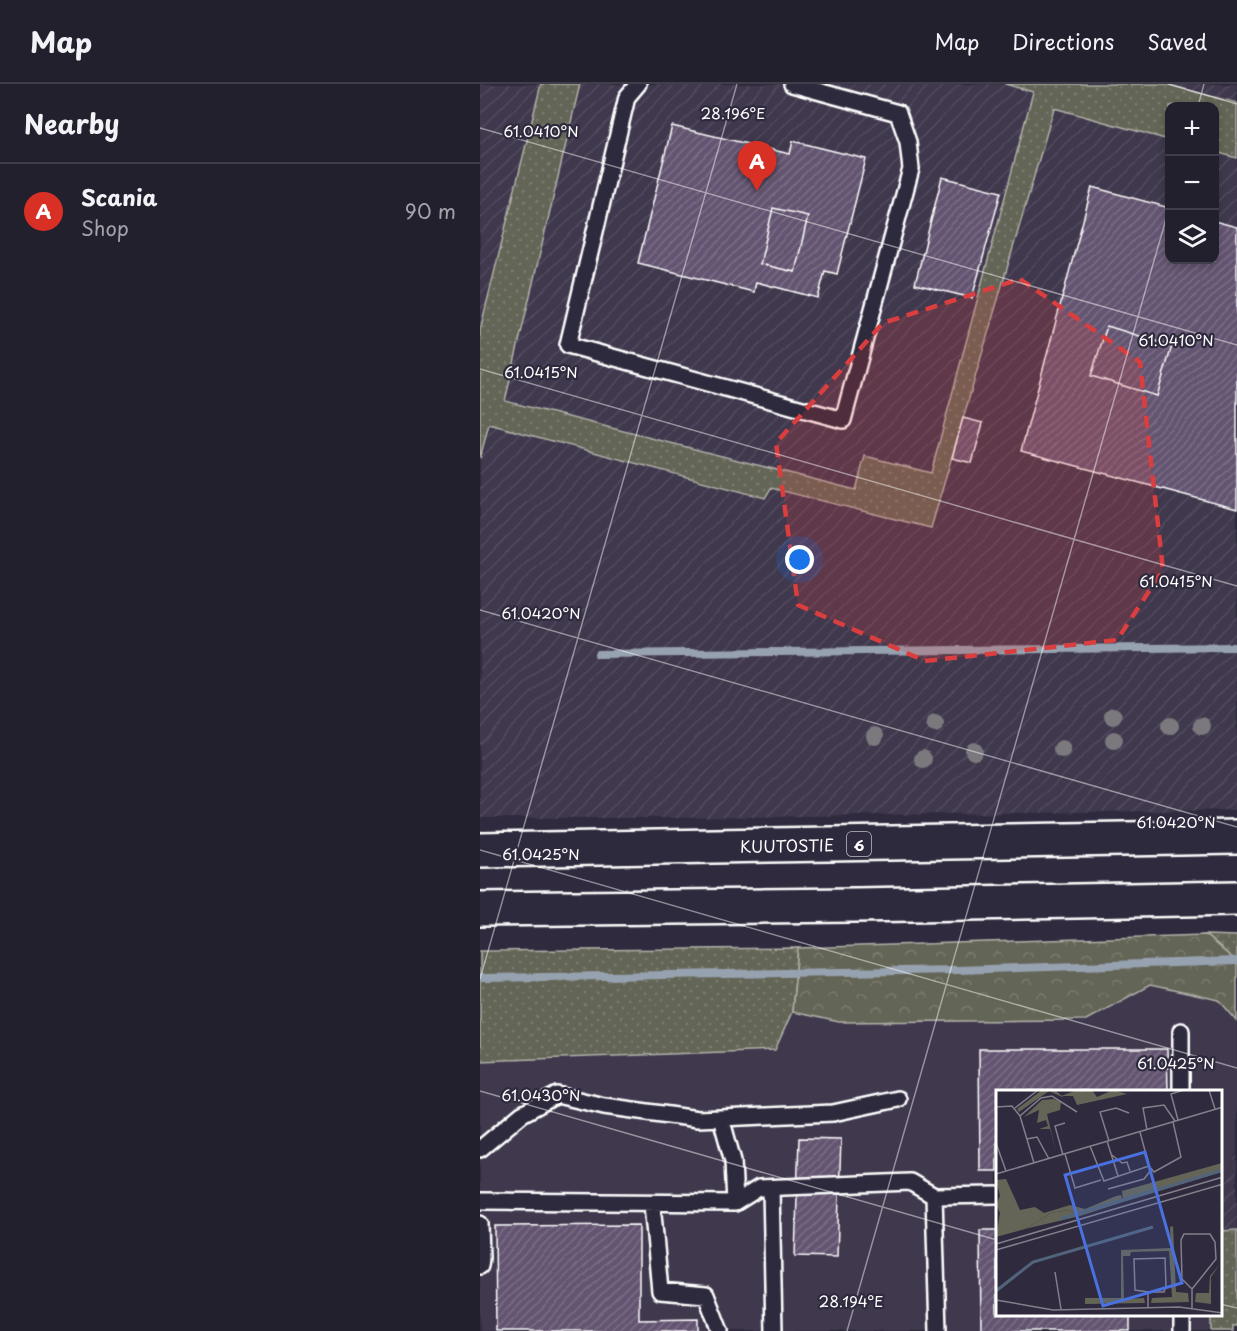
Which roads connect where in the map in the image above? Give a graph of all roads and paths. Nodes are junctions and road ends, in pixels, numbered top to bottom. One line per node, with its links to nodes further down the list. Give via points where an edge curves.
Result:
1 (638, 84): 2 (lane, via 627,97 568,345 843,420 911,169 908,142 898,113)
2 (798, 85)
3 (1237, 837): 4 (highway, KUUTOSTIE / 6)
4 (480, 850)
5 (1237, 898): 6 (highway)
6 (480, 909)
7 (1181, 1031): 8 (lane)
8 (1180, 1090)
9 (898, 1099): 10 (lane, via 833,1113)
10 (722, 1118): 11 (lane, via 698,1119 604,1106 557,1095 522,1114); 17 (lane, via 733,1161)
11 (480, 1149)
12 (771, 1188): 14 (lane, via 910,1182); 17 (lane, via 759,1188); 21 (lane)
13 (996, 1195): 14 (lane)
14 (934, 1196): 22 (lane)
15 (480, 1201): 16 (lane)
16 (652, 1203): 17 (lane); 20 (lane, via 660,1292 706,1295)
17 (735, 1203)
18 (480, 1224): 19 (lane)
19 (480, 1266)
20 (720, 1331)
21 (774, 1331)
22 (938, 1331)

